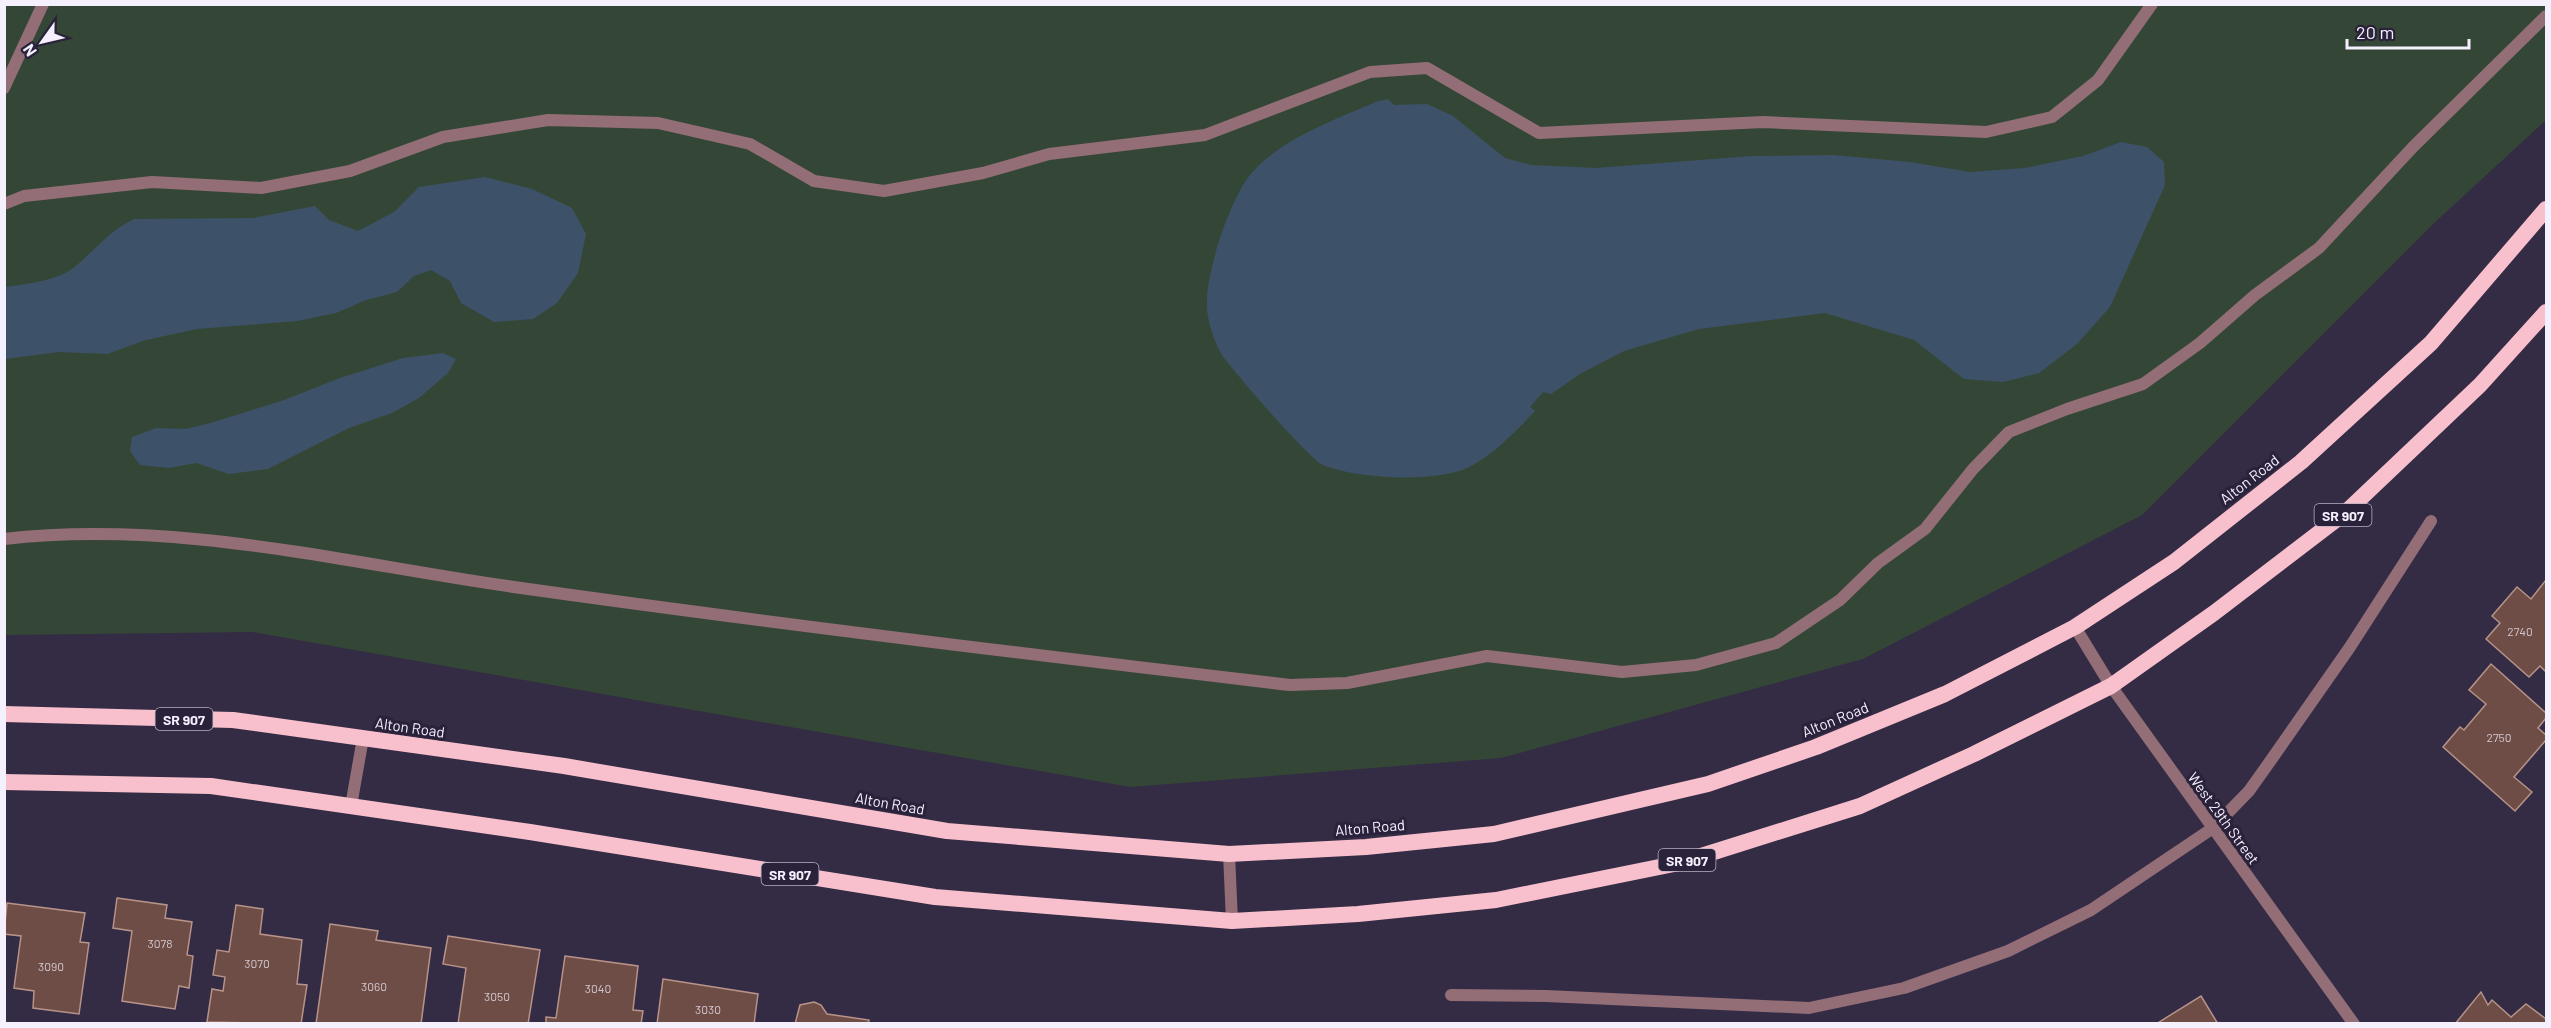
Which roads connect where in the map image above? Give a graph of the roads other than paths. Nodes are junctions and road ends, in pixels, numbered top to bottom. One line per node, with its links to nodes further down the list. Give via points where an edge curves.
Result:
1 (43, 4): 4 (street)
2 (2152, 4): 5 (street, via 2098,80 2052,117 1986,132 1762,122 1539,133 1427,68 1370,72 1205,135 1049,154 983,173 884,192 814,181 750,144 658,123 548,120 443,137 350,171 261,188 152,182 24,196)
3 (2547, 16): 9 (street, via 2413,147 2319,248 2255,295 2200,343 2143,384 2009,432 1925,529 1878,563 1840,600 1776,643 1696,665 1622,672 1487,656 1347,683 1290,685 845,633 442,577 210,538 128,535)
4 (4, 88)
5 (5, 202)
6 (2547, 209): 10 (highway, Alton Road / SR 907, via 2431,343 2301,462 2174,562)
7 (2547, 312): 11 (highway, SR 907, via 2481,385 2345,513)
8 (2431, 521): 16 (street, via 2350,647 2249,791)
9 (4, 539)
10 (2075, 627): 11 (street, West 29th Street); 17 (highway, Alton Road / SR 907, via 1945,694 1816,747 1708,784 1494,834 1366,847)
11 (2111, 686): 16 (street, West 29th Street); 18 (highway, SR 907, via 1860,806 1679,862 1496,900 1358,914)
12 (4, 714): 13 (highway, Alton Road / SR 907, via 233,720)
13 (363, 738): 15 (street); 17 (highway, Alton Road / SR 907, via 564,766 947,831)
14 (4, 782): 15 (highway, SR 907, via 211,786)
15 (351, 806): 18 (highway, SR 907, via 935,897)
16 (2213, 828): 19 (street, via 2091,910 2008,951 1904,988 1809,1008); 20 (street, West 29th Street)
17 (1229, 854): 18 (street)
18 (1232, 921)
19 (1451, 995)
20 (2354, 1023)

